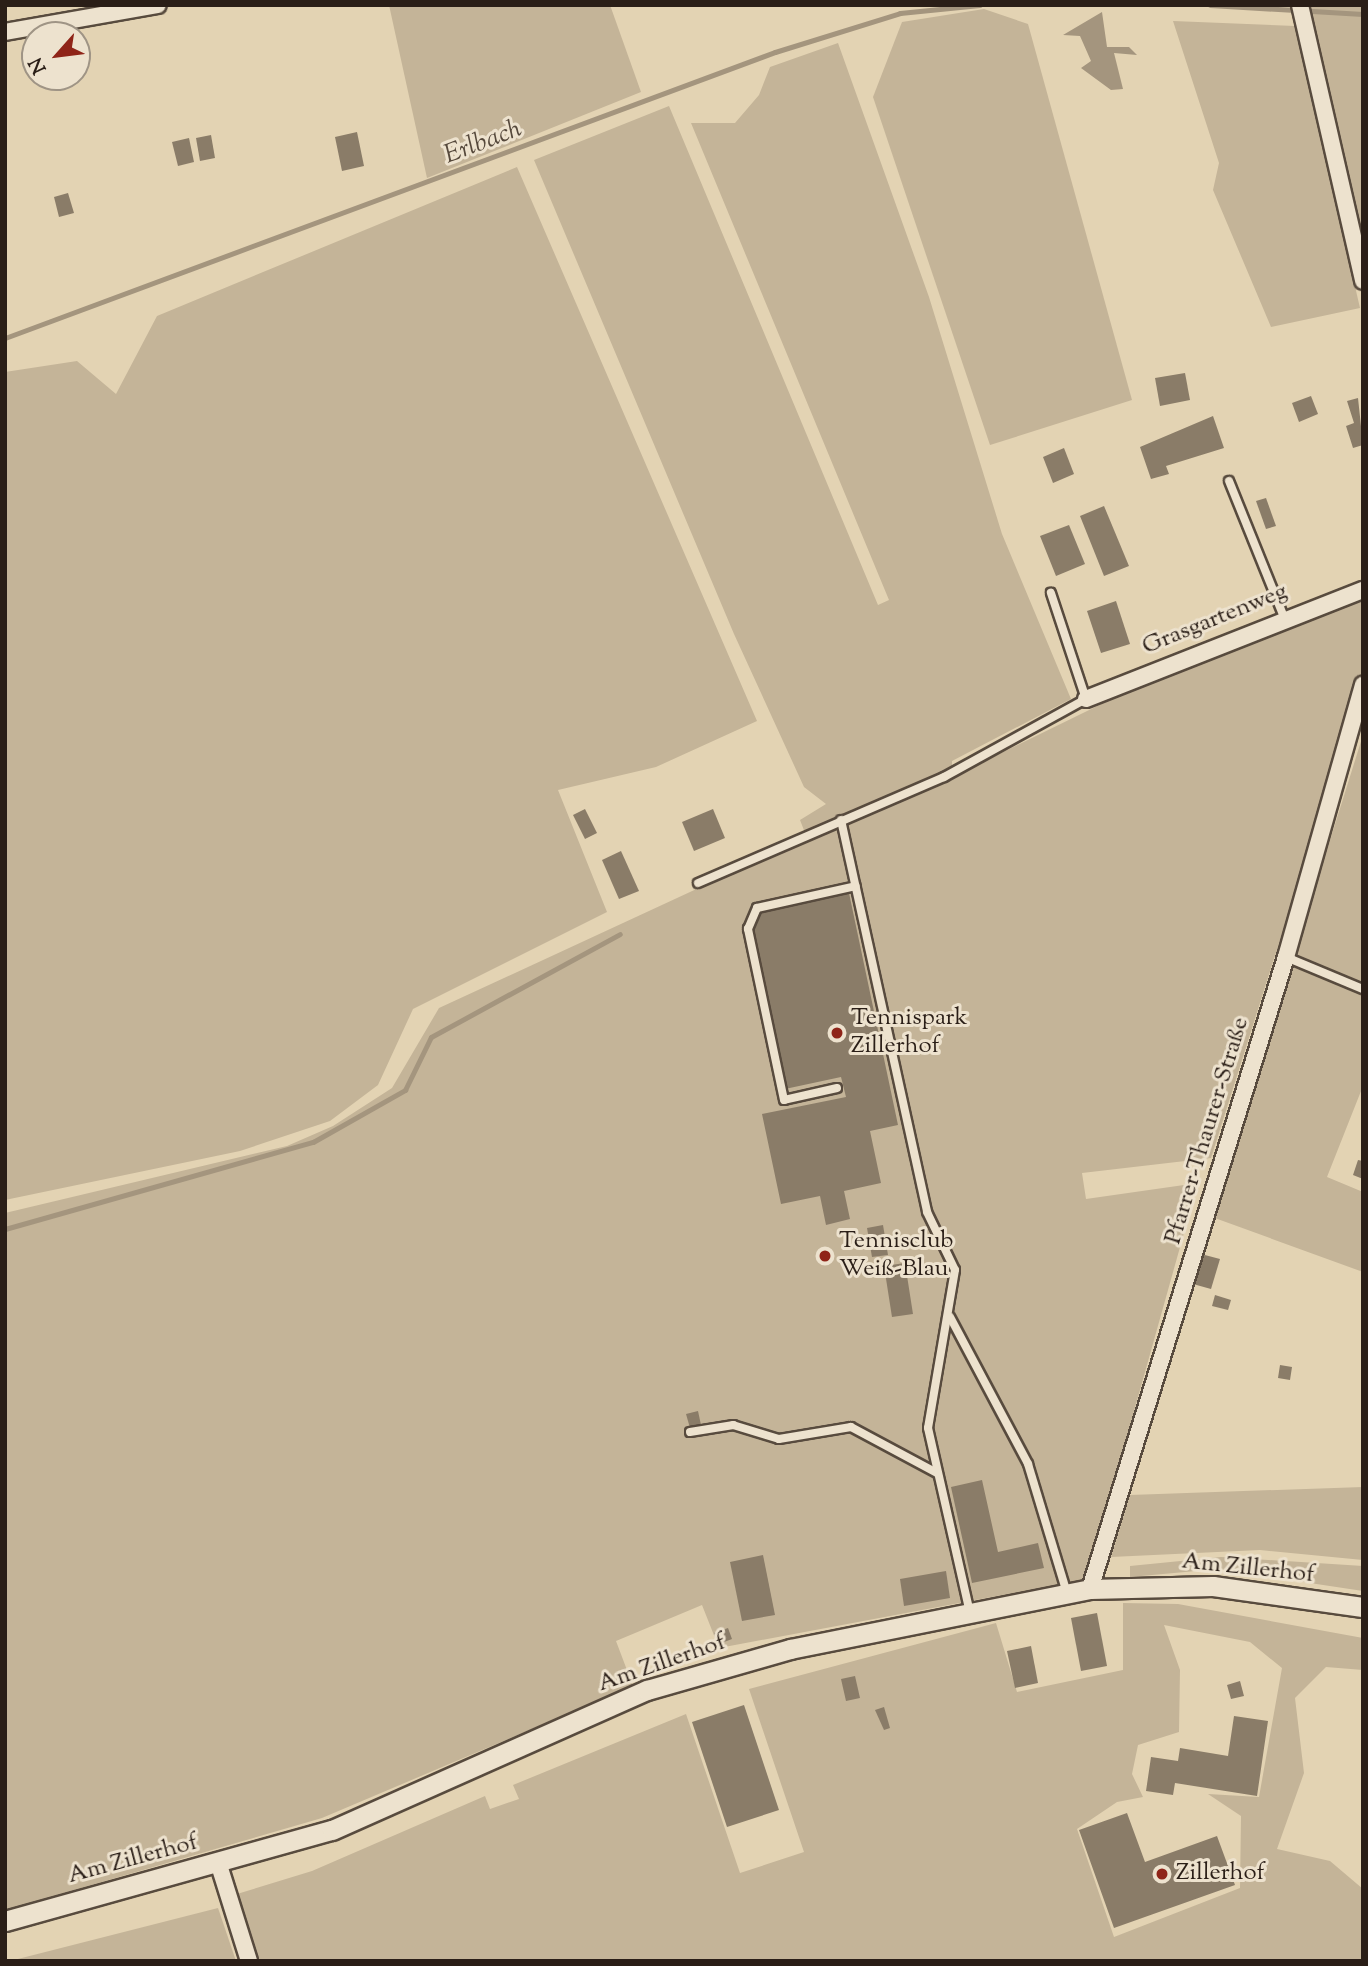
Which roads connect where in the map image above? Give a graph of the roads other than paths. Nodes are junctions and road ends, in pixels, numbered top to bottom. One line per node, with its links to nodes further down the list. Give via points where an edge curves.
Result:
1 (158, 5): 3 (street)
2 (1300, 5): 4 (street)
3 (5, 32)
4 (1363, 281)
5 (1228, 481): 8 (lane)
6 (1363, 590): 8 (street, Grasgartenweg)
7 (1051, 593): 10 (lane)
8 (1284, 617): 10 (street, Grasgartenweg)
9 (1363, 685): 14 (street, Pfarrer-Thaurer-Straße)
10 (1086, 699): 11 (lane, via 944,777)
11 (841, 820): 12 (lane); 13 (lane)
12 (698, 883)
13 (856, 886): 16 (lane, via 757,908 748,929 784,1100); 17 (lane, via 927,1212 955,1270)
14 (1286, 957): 15 (lane); 20 (street, Pfarrer-Thaurer-Straße)
15 (1363, 989)
16 (837, 1088)
17 (950, 1317): 19 (lane, via 928,1428); 21 (lane, via 1028,1464)
18 (690, 1432): 19 (lane, via 733,1425 779,1439 851,1427)
19 (937, 1473): 23 (lane)
20 (1090, 1589): 21 (street, Am Zillerhof); 22 (street, Am Zillerhof, via 1213,1586)
21 (1067, 1594): 23 (street, Am Zillerhof)
22 (1363, 1607)
23 (970, 1616): 24 (street, Am Zillerhof, via 790,1649 647,1690 331,1830)
24 (218, 1863): 25 (street, Am Zillerhof); 26 (street)
25 (5, 1921)
26 (249, 1961)

